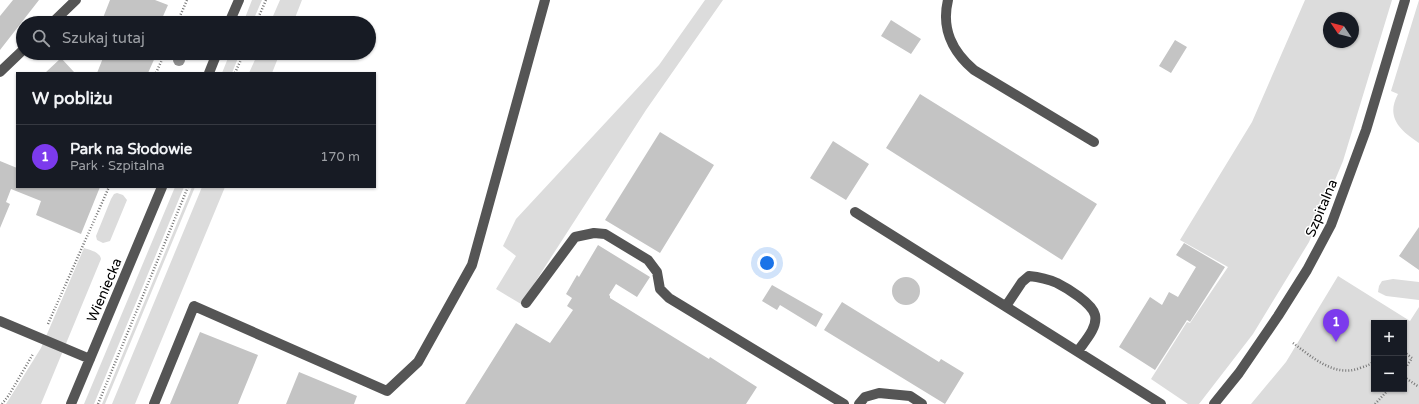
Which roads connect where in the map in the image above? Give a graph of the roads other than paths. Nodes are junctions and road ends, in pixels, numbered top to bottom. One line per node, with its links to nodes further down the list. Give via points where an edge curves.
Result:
1 (76, 0): 6 (street)
2 (239, 0): 7 (street)
3 (545, 0): 21 (street, via 472,265 418,362 387,390 194,306)
4 (948, 0): 12 (street, via 946,27 961,58 974,70)
5 (1404, 0): 26 (street, Szpitalna, via 1366,130 1331,225 1278,316)
6 (59, 16)
7 (232, 16)
8 (16, 57): 10 (street)
9 (214, 60): 11 (street)
10 (0, 72)
11 (209, 72)
12 (1094, 142)
13 (162, 188): 19 (street, Wieniecka)
14 (855, 212): 16 (street)
15 (526, 303): 22 (street, via 575,238 594,233 606,234 648,260 658,272 660,289 669,298)
16 (1006, 306): 18 (street); 18 (street, via 1029,276 1058,283 1086,302 1095,315 1094,327)
17 (0, 321): 19 (street)
18 (1078, 351): 25 (street)
19 (90, 359): 20 (street, Wieniecka)
20 (71, 404)
21 (154, 404)
22 (844, 404)
23 (860, 404): 24 (street, via 865,397 879,393 910,396)
24 (922, 404)
25 (1161, 404)
26 (1214, 404)

